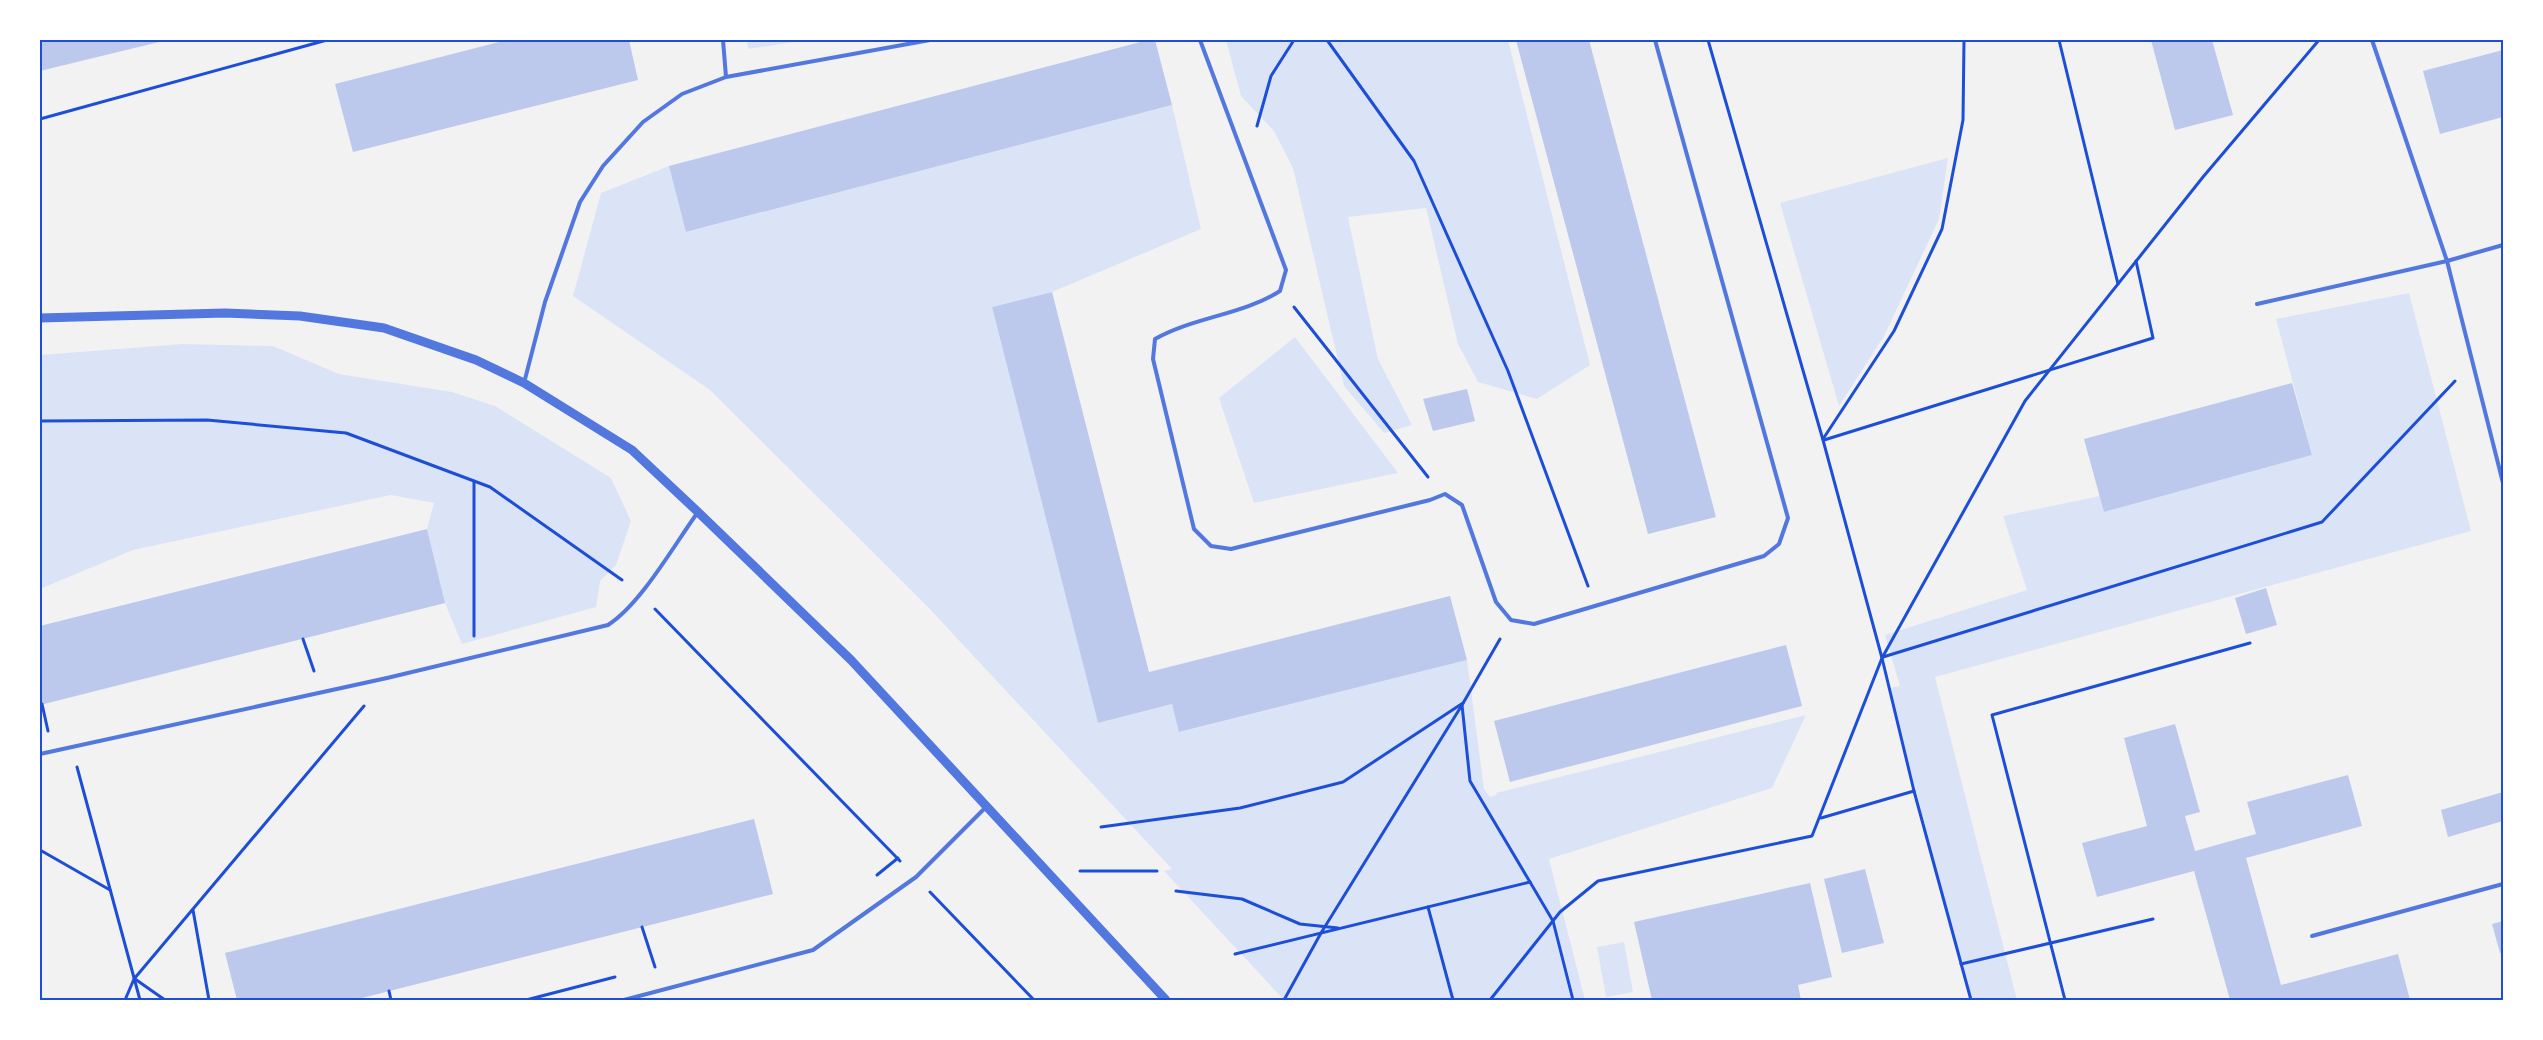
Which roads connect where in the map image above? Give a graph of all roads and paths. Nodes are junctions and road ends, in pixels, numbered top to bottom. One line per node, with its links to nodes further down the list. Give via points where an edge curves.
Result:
1 (327, 40): 14 (path)
2 (723, 40): 13 (lane)
3 (930, 40): 13 (lane)
4 (1200, 40): 15 (lane)
5 (1294, 40): 15 (path, via 1271,76)
6 (1328, 40): 30 (path, via 1414,161 1508,371)
7 (1655, 40): 30 (lane, via 1788,518 1779,544 1764,556)
8 (1708, 40): 25 (path)
9 (1964, 40): 25 (path, via 1963,120 1942,229 1894,332)
10 (2059, 40): 19 (path)
11 (2319, 40): 17 (path)
12 (2372, 40): 18 (lane)
13 (726, 77): 24 (lane, via 682,94 643,122 603,166 580,202 545,302)
14 (40, 119)
15 (1247, 166): 31 (lane, via 1286,270 1280,291 1263,302 1154,339 1153,359 1194,529 1210,546 1231,549 1445,494 1462,505 1496,602)
16 (2503, 245): 18 (lane)
17 (2136, 261): 19 (path); 25 (path, via 2153,338)
18 (2447, 261): 20 (lane); 23 (lane)
19 (2118, 284): 35 (path, via 2025,401)
20 (2258, 304)
21 (1294, 306): 27 (path)
22 (40, 318): 24 (street, via 225,313 300,316 384,328 476,360)
23 (2472, 363): 28 (lane); 35 (path, via 2322,522)
24 (524, 383): 29 (street, via 632,450)
25 (1823, 440): 35 (path)
26 (474, 481): 33 (path)
27 (1431, 482)
28 (2503, 483)
29 (698, 512): 37 (lane, via 640,594 608,625); 44 (street, via 851,660)
30 (1596, 606): 31 (lane, via 1534,624)
31 (1511, 620): 39 (path)
32 (303, 639): 36 (path)
33 (474, 641)
34 (2250, 643): 65 (path, via 1992,715)
35 (1882, 658): 43 (path); 45 (path)
36 (316, 677)
37 (388, 678): 41 (lane); 57 (path)
38 (42, 704): 40 (path)
39 (1462, 704): 46 (path, via 1343,782 1240,808); 52 (path, via 1470,780); 61 (path)
40 (50, 737)
41 (72, 747): 42 (lane); 54 (path)
42 (40, 754)
43 (1914, 791): 45 (path); 67 (path)
44 (987, 806): 50 (street); 80 (lane, via 916,877 813,950)
45 (1820, 819): 59 (path, via 1812,836 1598,881)
46 (1101, 827)
47 (40, 850): 54 (path)
48 (898, 858): 51 (path)
49 (1157, 870): 50 (path)
50 (1047, 871): 81 (street)
51 (875, 876)
52 (1530, 882): 56 (path); 59 (path)
53 (2503, 884): 64 (lane)
54 (110, 891): 72 (path)
55 (1176, 891): 61 (path, via 1242,899 1300,924)
56 (1428, 907): 62 (path); 83 (path)
57 (193, 909): 72 (path); 77 (path)
58 (2153, 919): 65 (path)
59 (1553, 921): 84 (path); 85 (path)
60 (642, 927): 69 (path)
61 (1324, 928): 62 (path); 63 (path)
62 (1343, 928): 63 (path)
63 (1321, 933): 66 (path); 82 (path)
64 (2312, 936)
65 (2051, 943): 67 (path); 87 (path)
66 (1235, 954)
67 (1962, 964): 86 (path)
68 (664, 965): 69 (path)
69 (655, 967): 70 (path)
70 (646, 970)
71 (618, 977): 79 (path)
72 (134, 979): 74 (path); 75 (path); 76 (path)
73 (389, 991): 78 (path)
74 (125, 1000)
75 (140, 1000)
76 (165, 1000)
77 (209, 1000)
78 (392, 1000)
79 (526, 1000)
80 (624, 1000)
81 (1166, 1000)
82 (1284, 1000)
83 (1452, 1000)
84 (1490, 1000)
85 (1573, 1000)
86 (1971, 1000)
87 (2065, 1000)

